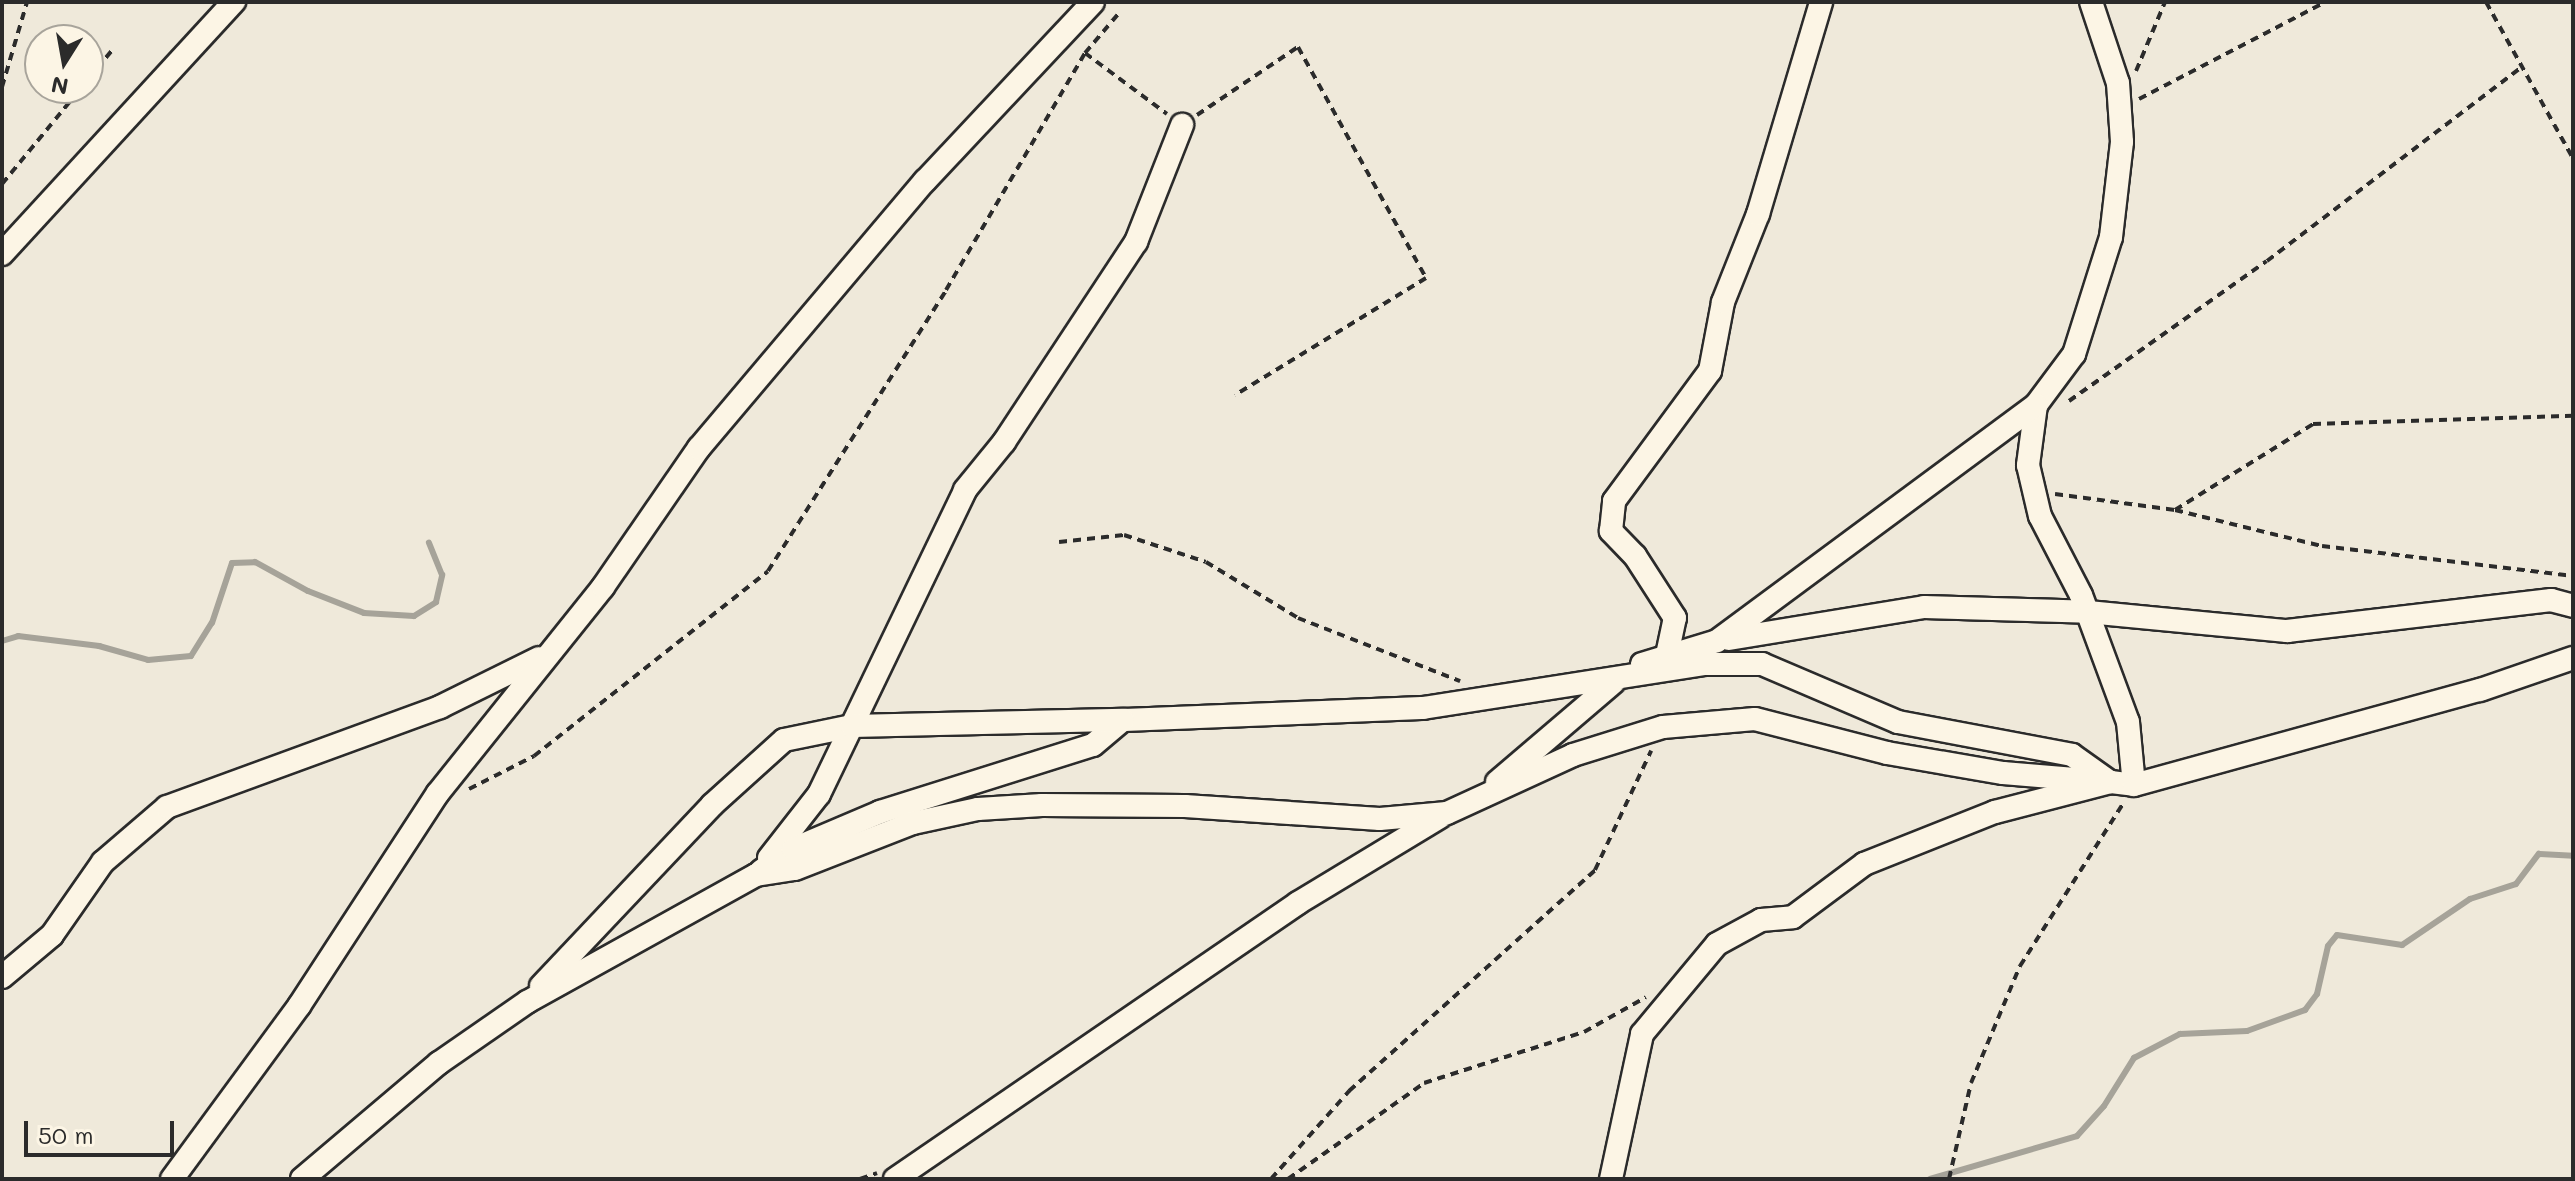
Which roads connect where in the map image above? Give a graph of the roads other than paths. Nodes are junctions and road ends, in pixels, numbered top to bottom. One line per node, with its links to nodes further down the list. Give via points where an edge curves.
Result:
1 (234, 2): 6 (street)
2 (1093, 2): 11 (street, via 925,181 699,448 603,587)
3 (1821, 2): 12 (street, via 1758,214 1723,302 1710,371 1614,501 1611,531 1635,556 1675,618)
4 (2091, 2): 7 (street, via 2118,83 2122,142 2111,237 2074,354)
5 (1182, 125): 16 (street, via 1136,242 1004,442 965,490)
6 (2, 254)
7 (2036, 405): 9 (street, via 2028,465 2040,516); 10 (street)
8 (2573, 606): 9 (street, via 2551,600 2287,631)
9 (2088, 612): 10 (street, via 1924,607); 18 (street, via 2128,722)
10 (1717, 641): 12 (street)
11 (547, 654): 21 (street, via 440,707 167,807 103,862 52,935); 23 (street, via 428,810 299,1006)
12 (1667, 655): 14 (street)
13 (2573, 658): 18 (street, via 2480,690)
14 (1621, 678): 15 (street, via 1423,708); 17 (street, via 1704,664 1762,664 1898,722 2072,755); 19 (street, via 1596,692 1511,773)
15 (1123, 720): 16 (street); 20 (street, via 1093,745 880,812 793,849)
16 (852, 726): 20 (street, via 819,794); 22 (street, via 784,740 712,805)
17 (2111, 782): 18 (street); 19 (street, via 2003,773 1887,753 1755,719 1663,727 1573,755); 26 (street, via 1995,812 1929,837 1864,864 1793,917 1761,920 1717,944 1642,1034)
18 (2134, 785)
19 (1447, 813): 20 (street, via 1380,819 1185,806 978,809 913,823 795,869); 25 (street, via 1298,903)
20 (756, 875): 22 (street)
21 (2, 977)
22 (527, 1002): 24 (street, via 439,1063)
23 (172, 1179)
24 (302, 1179)
25 (895, 1179)
26 (1611, 1179)

